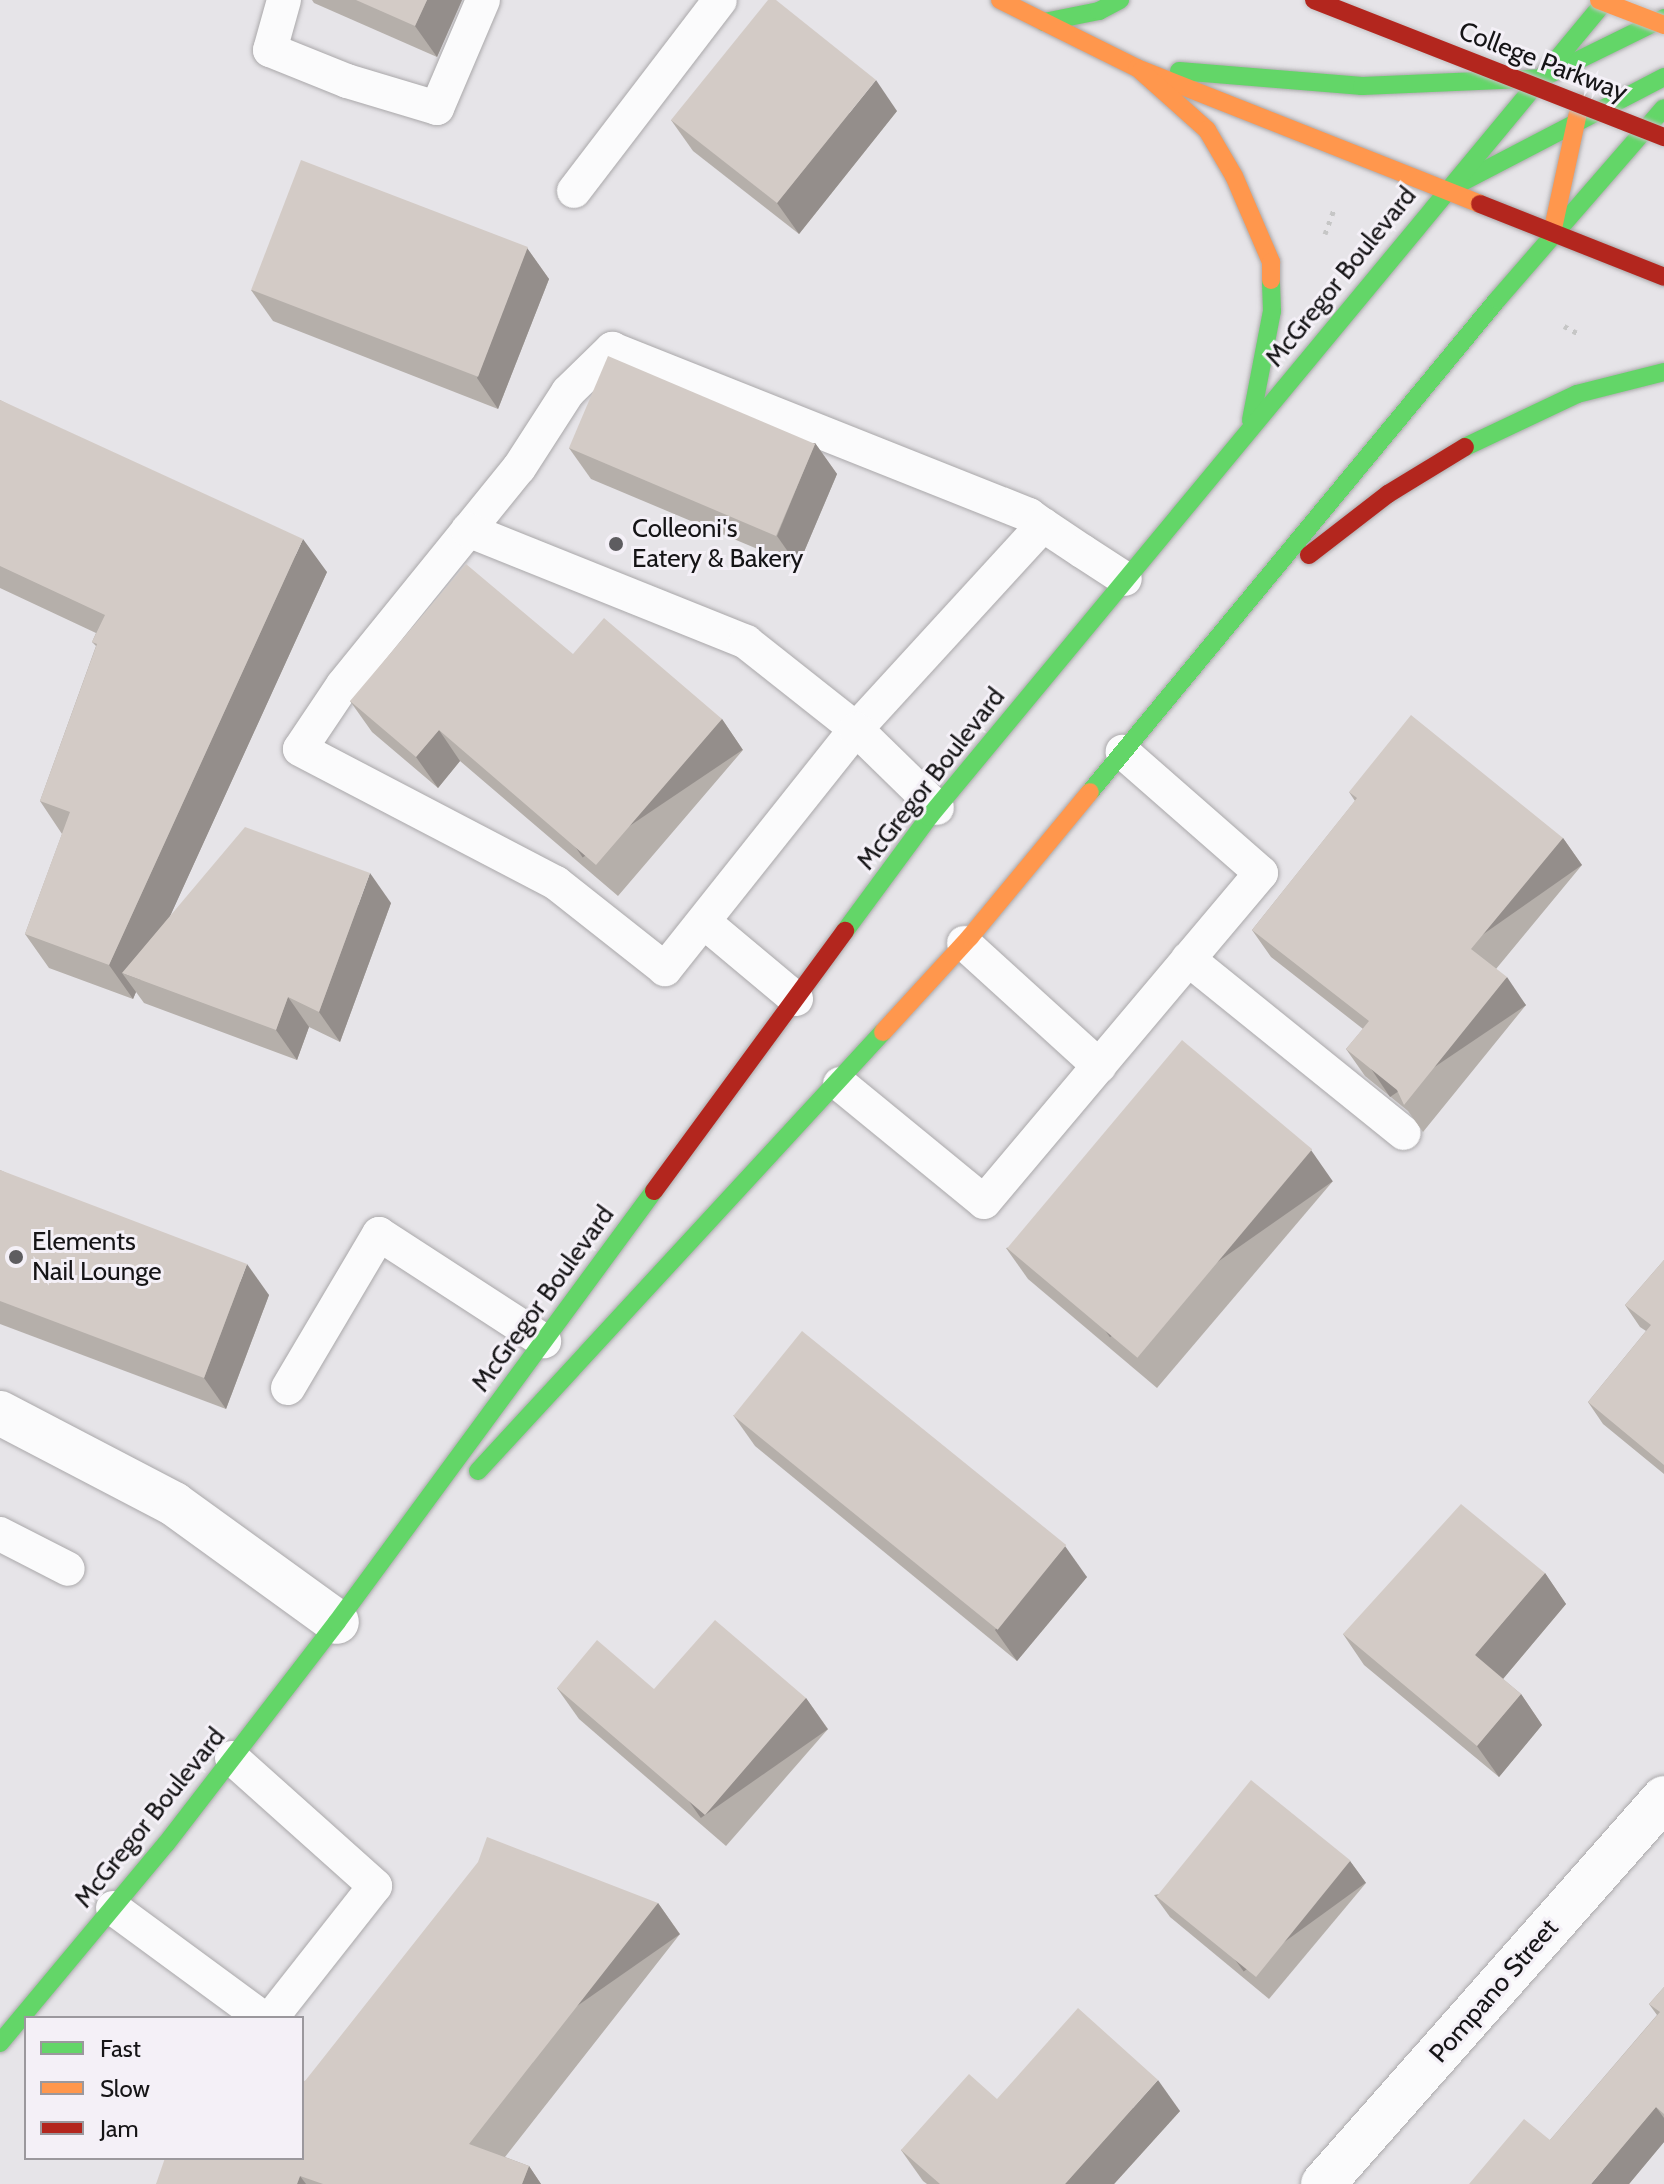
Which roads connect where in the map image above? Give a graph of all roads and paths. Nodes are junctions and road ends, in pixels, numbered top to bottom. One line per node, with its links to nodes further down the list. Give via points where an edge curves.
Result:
1 (284, 0): 2 (lane, via 270,50 347,81 437,108)
2 (483, 0)
3 (720, 0): 21 (lane)
4 (1000, 0): 12 (main road)
5 (1120, 0): 12 (main road, via 1099,11)
6 (1314, 0): 20 (main road, College Parkway, bridge)
7 (1580, 0): 11 (main road)
8 (1599, 0): 13 (main road, bridge)
9 (1606, 0): 11 (main road, McGregor Boulevard)
10 (1664, 18): 14 (main road)
11 (1589, 21): 14 (main road); 17 (main road, McGregor Boulevard)
12 (1044, 22): 15 (main road)
13 (1664, 25)
14 (1591, 54): 17 (main road); 19 (main road)
15 (1137, 68): 17 (main road, via 1362,86); 22 (main road); 28 (main road, via 1207,130 1234,176 1271,262 1266,357)
16 (1664, 77): 19 (main road)
17 (1542, 78): 22 (main road, McGregor Boulevard)
18 (1663, 108): 24 (main road, McGregor Boulevard)
19 (1576, 122): 22 (main road); 24 (main road)
20 (1664, 137)
21 (574, 191)
22 (1445, 191): 24 (main road); 28 (main road, McGregor Boulevard)
23 (1335, 208): 25 (path)
24 (1552, 233): 26 (main road); 32 (main road, McGregor Boulevard)
25 (1325, 234)
26 (1664, 277)
27 (1664, 372): 32 (main road, via 1577,394 1494,429 1388,494)
28 (1248, 430): 31 (main road, McGregor Boulevard)
29 (1043, 525): 30 (lane, via 612,349 568,392 519,468); 31 (lane); 33 (lane)
30 (468, 530): 33 (lane, via 746,642); 36 (lane, via 343,685 300,749 556,883 665,969)
31 (1125, 579): 35 (main road, McGregor Boulevard)
32 (1246, 603): 34 (main road, McGregor Boulevard)
33 (856, 729): 35 (lane); 36 (lane)
34 (1123, 752): 37 (main road, McGregor Boulevard); 38 (lane, via 1261,873)
35 (937, 808): 39 (main road, McGregor Boulevard)
36 (704, 922): 39 (lane)
37 (964, 943): 40 (lane); 41 (main road, McGregor Boulevard)
38 (1188, 959): 40 (lane); 42 (lane)
39 (796, 999): 43 (main road, McGregor Boulevard)
40 (1099, 1066): 41 (lane, via 984,1202)
41 (840, 1084): 48 (main road, McGregor Boulevard)
42 (1404, 1133)
43 (544, 1341): 44 (lane, via 379,1234); 48 (main road, McGregor Boulevard)
44 (288, 1388)
45 (0, 1413): 48 (street, via 174,1504)
46 (0, 1534): 47 (lane)
47 (68, 1569)
48 (337, 1622): 49 (main road, McGregor Boulevard)
49 (232, 1758): 51 (main road, McGregor Boulevard); 53 (lane, via 375,1886)
50 (1664, 1798): 55 (street, Pompano Street)
51 (113, 1908): 52 (lane); 54 (main road, McGregor Boulevard)
52 (260, 2016)
53 (273, 2016)
54 (0, 2043)
55 (1323, 2184)

